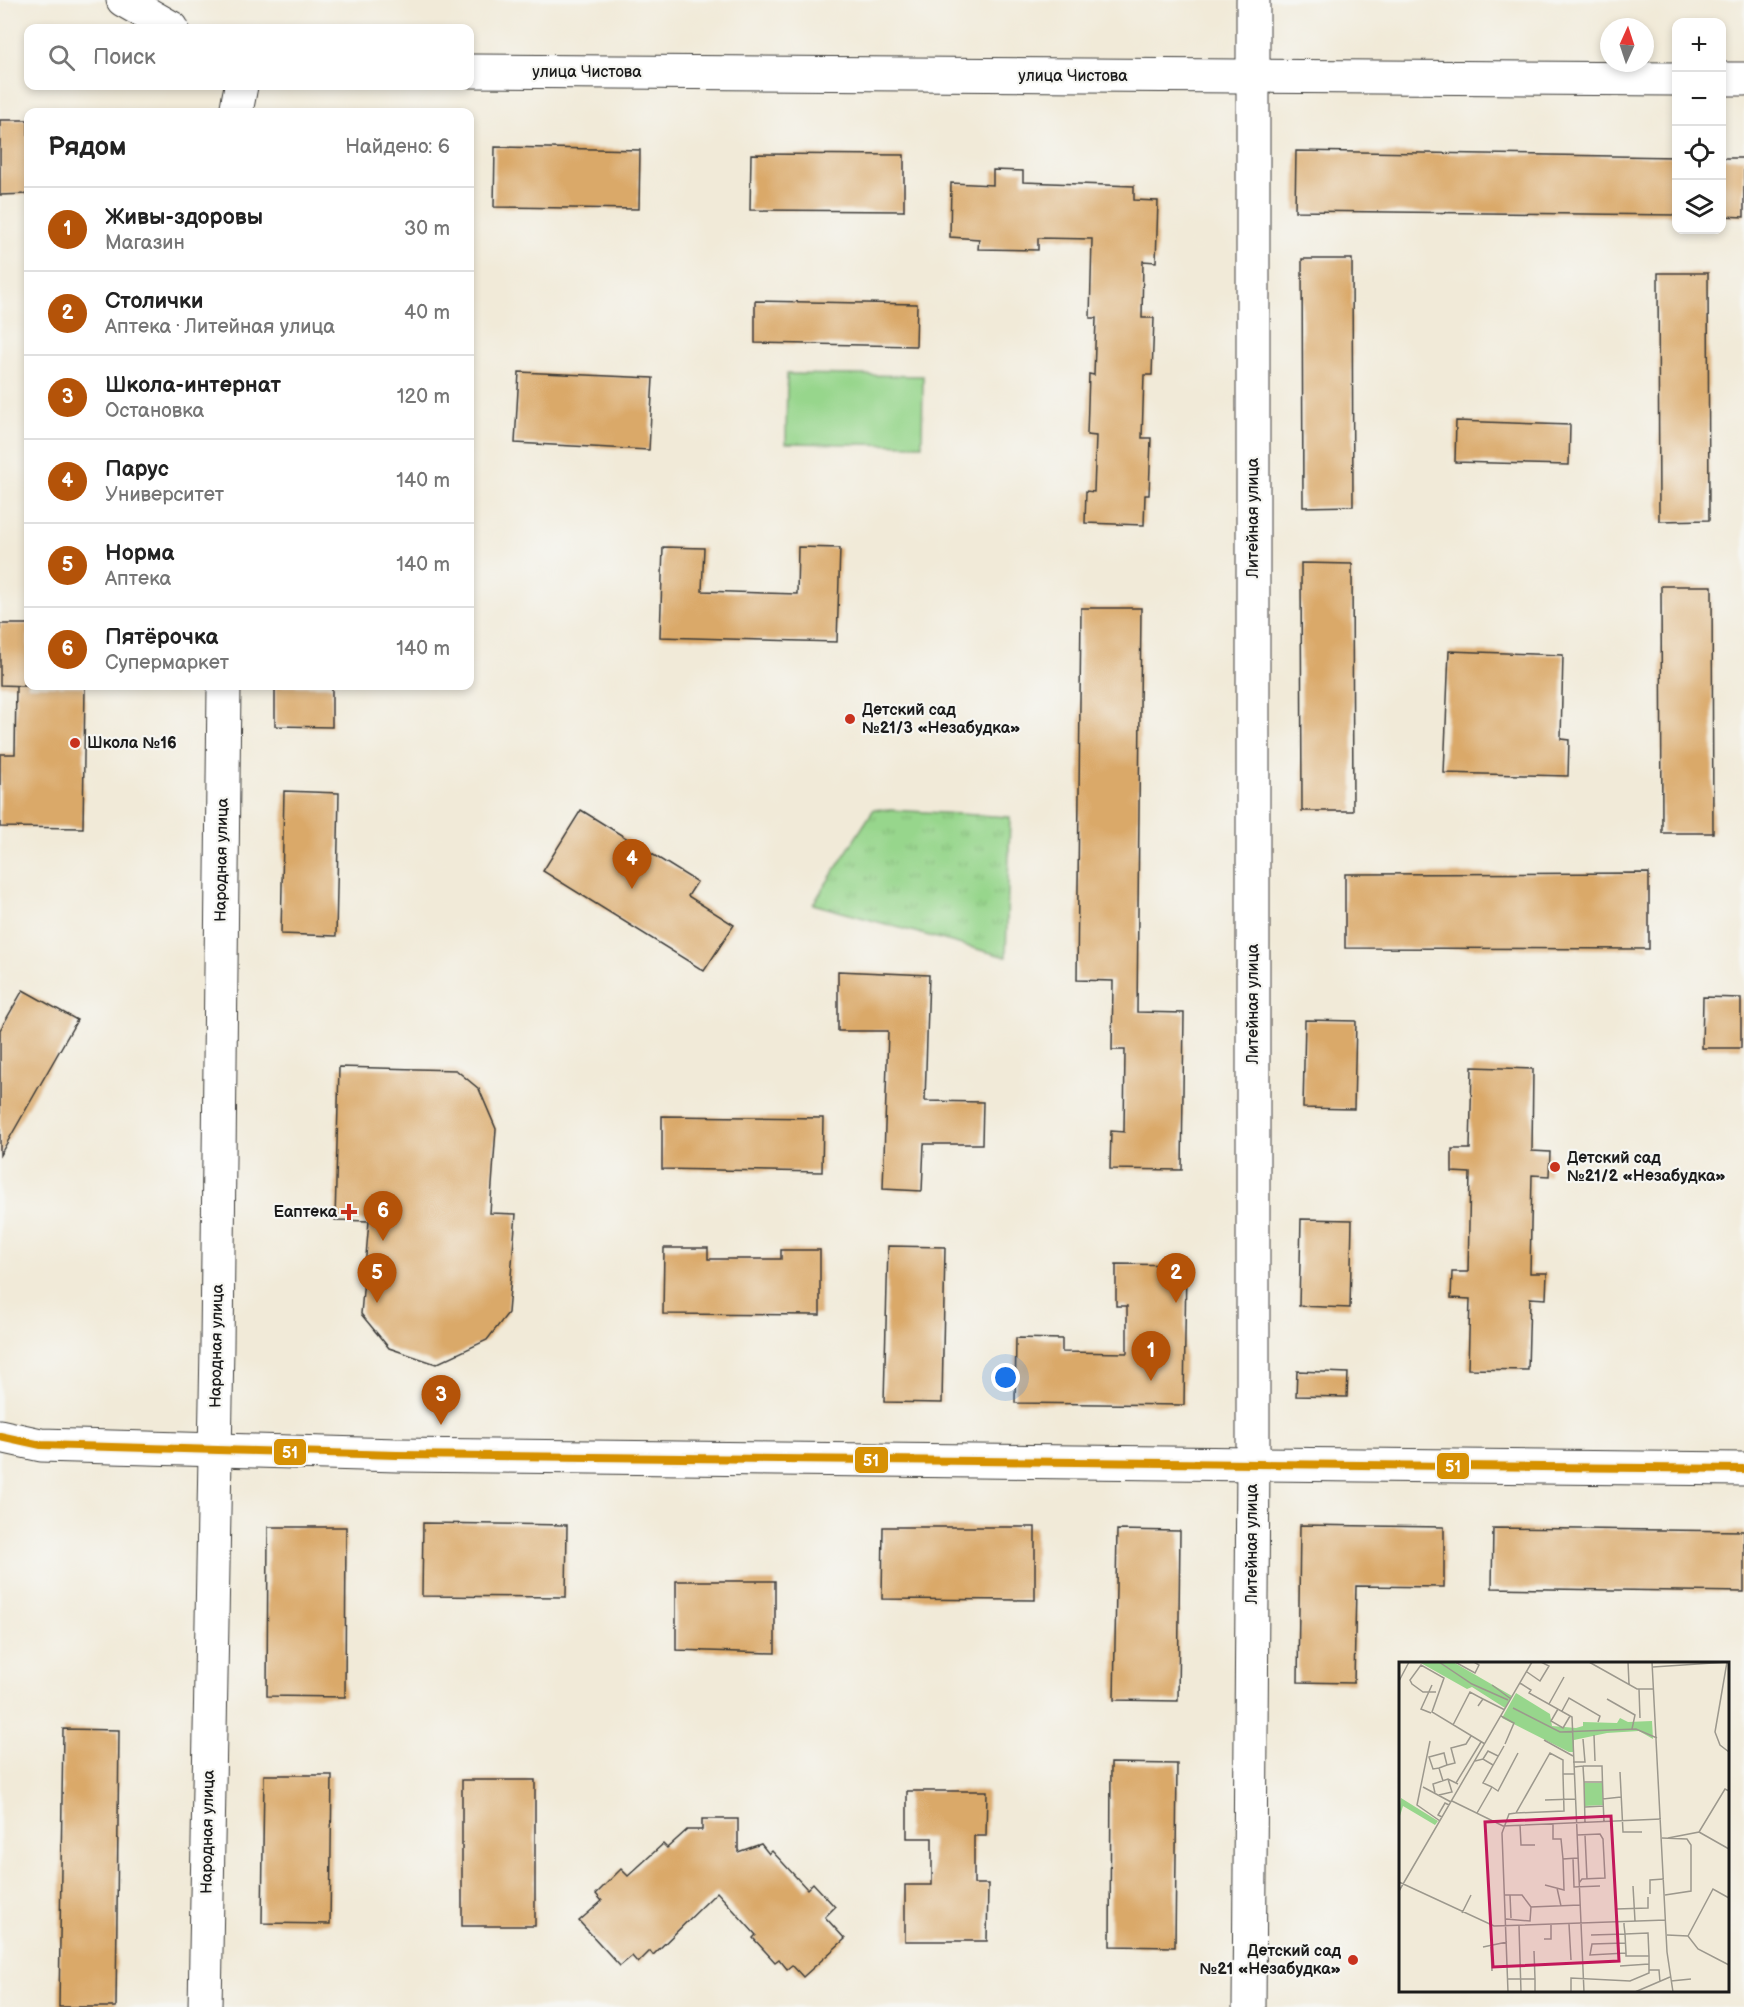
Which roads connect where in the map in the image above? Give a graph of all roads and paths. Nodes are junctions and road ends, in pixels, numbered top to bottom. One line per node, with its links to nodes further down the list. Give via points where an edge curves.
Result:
1 (123, 0): 3 (street)
2 (1253, 0): 5 (street, Литейная улица)
3 (165, 24)
4 (474, 71): 5 (street, улица Чистова)
5 (1252, 78): 6 (street, улица Чистова); 14 (street, Литейная улица)
6 (1672, 79)
7 (1726, 79): 8 (street)
8 (1744, 79)
9 (239, 90): 10 (street)
10 (237, 108)
11 (224, 690): 13 (street, Народная улица)
12 (0, 1436): 13 (street, via 41,1445)
13 (216, 1450): 14 (street); 16 (street, Народная улица)
14 (1253, 1462): 15 (street); 17 (street, Литейная улица)
15 (1744, 1469)
16 (205, 2007)
17 (1249, 2007)

